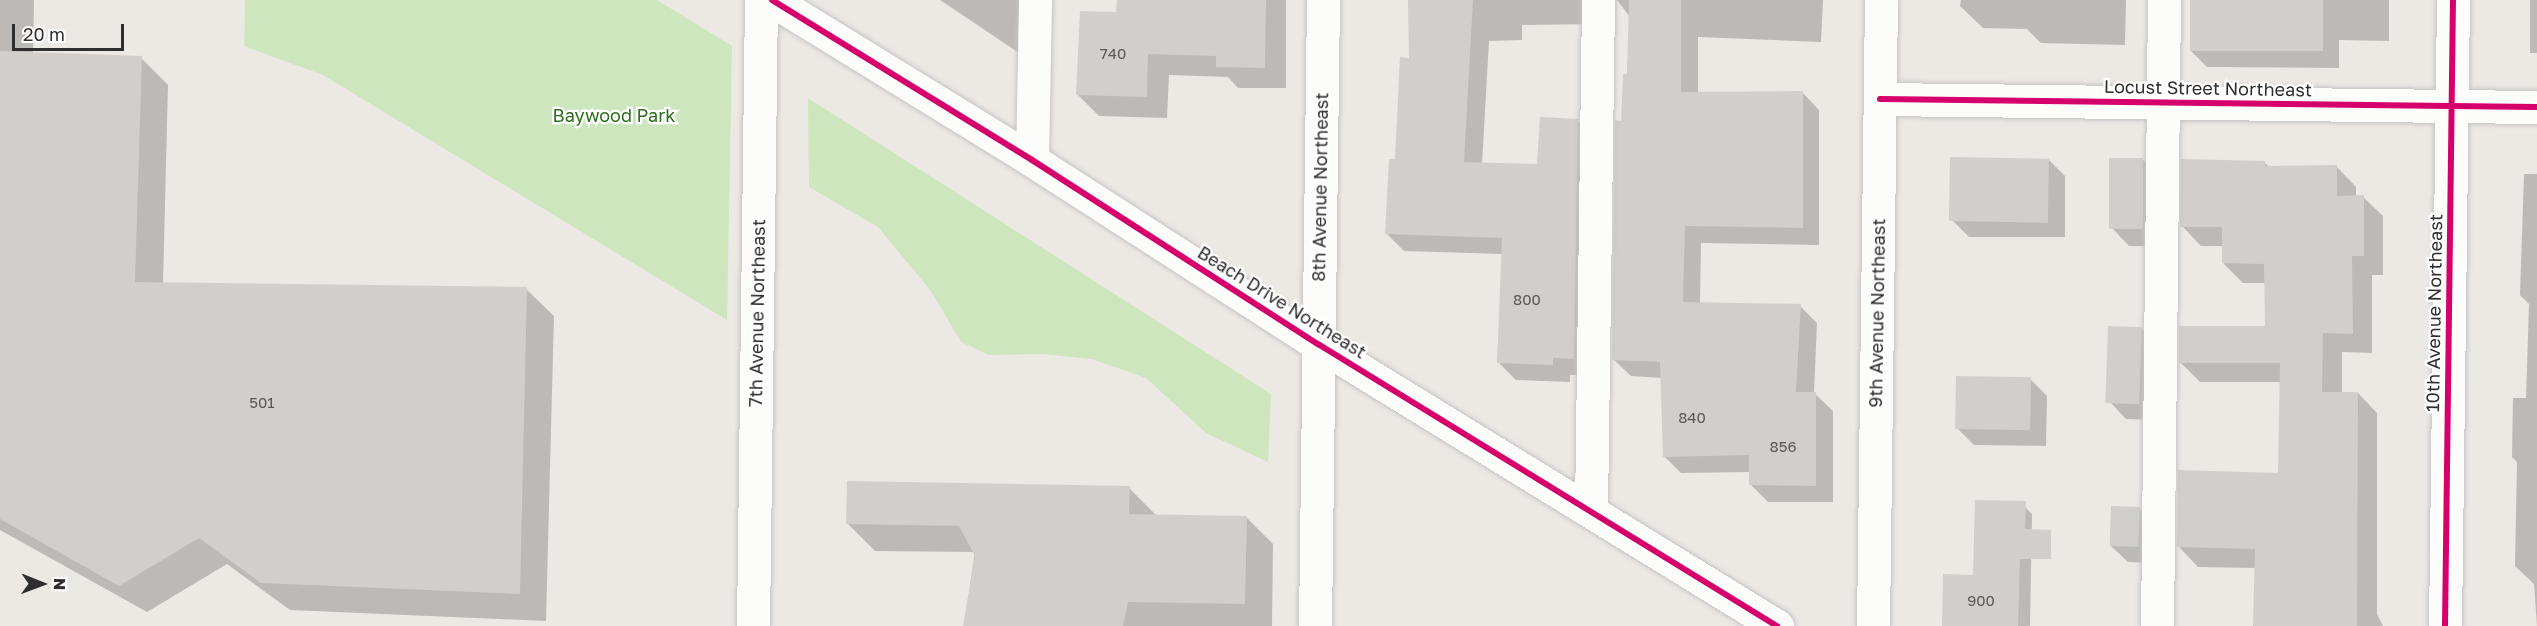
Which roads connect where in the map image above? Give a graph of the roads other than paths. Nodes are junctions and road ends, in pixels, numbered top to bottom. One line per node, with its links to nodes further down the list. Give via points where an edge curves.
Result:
1 (761, 0): 16 (street, 7th Avenue Northeast)
2 (772, 0): 13 (street, Beach Drive Northeast)
3 (1035, 0): 13 (street)
4 (1323, 0): 14 (street, 8th Avenue Northeast)
5 (1598, 0): 15 (street)
6 (1881, 0): 9 (street, 9th Avenue Northeast)
7 (2164, 0): 10 (street)
8 (2453, 0): 11 (street, 10th Avenue Northeast)
9 (1880, 99): 10 (street, Locust Street Northeast); 19 (street, 9th Avenue Northeast)
10 (2163, 103): 11 (street, Locust Street Northeast); 20 (street)
11 (2451, 106): 12 (street, Locust Street Northeast); 21 (street, 10th Avenue Northeast)
12 (2537, 107)
13 (1032, 160): 14 (street, Beach Drive Northeast)
14 (1318, 344): 15 (street, Beach Drive Northeast); 17 (street, 8th Avenue Northeast)
15 (1591, 509): 18 (street, Beach Drive Northeast)
16 (753, 626)
17 (1315, 626)
18 (1778, 626)
19 (1874, 626)
20 (2157, 626)
21 (2445, 626)

